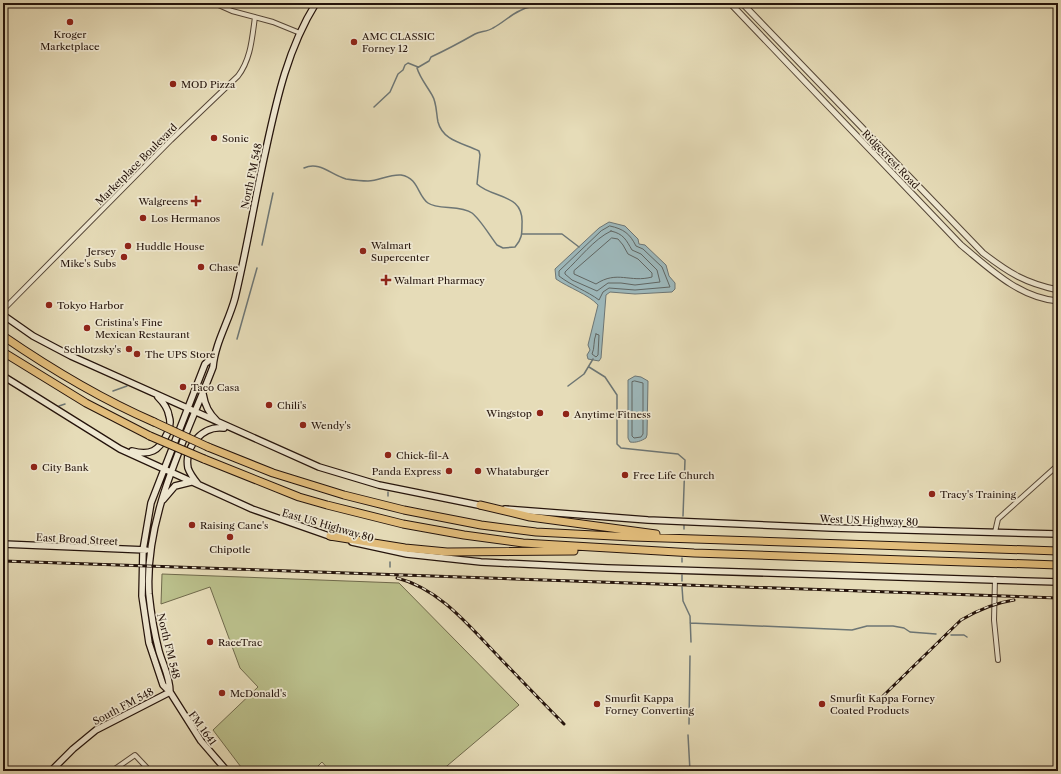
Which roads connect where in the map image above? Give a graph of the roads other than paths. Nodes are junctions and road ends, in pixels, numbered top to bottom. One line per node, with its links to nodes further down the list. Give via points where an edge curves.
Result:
1 (214, 3): 5 (street)
2 (316, 3): 6 (main road, North FM 548)
3 (730, 3): 8 (street, Ridgecrest Road, via 961,245 1000,278 1025,292)
4 (742, 3): 7 (street, Ridgecrest Road, via 982,253 1008,272 1037,286)
5 (256, 17): 6 (street); 9 (street, Marketplace Boulevard, via 249,55 245,67 238,76)
6 (300, 33): 13 (main road, North FM 548, via 279,89 235,297)
7 (1058, 290)
8 (1058, 301)
9 (3, 310)
10 (3, 315): 16 (main road, via 46,343)
11 (3, 336): 32 (highway, bridge, via 103,398 154,422 274,473 344,495 474,524 536,532)
12 (3, 352): 34 (highway, bridge, via 86,403 150,436 299,497 403,524 464,535 523,543)
13 (214, 356): 15 (main road, North FM 548, via 213,367); 17 (main road, North FM 548, via 205,364)
14 (3, 376): 21 (main road, East US Highway 80)
15 (203, 394): 18 (main road, North FM 548); 19 (main road, via 205,405)
16 (157, 395): 17 (main road); 21 (main road, via 167,409 170,420 170,427 163,443 156,450 146,454)
17 (187, 409): 18 (main road); 23 (main road, North FM 548)
18 (196, 413): 19 (main road); 24 (main road, North FM 548)
19 (220, 424): 20 (main road)
20 (231, 429): 26 (main road, via 217,427 207,430 194,444 189,455 188,467); 28 (main road, via 319,467 344,475 404,491)
21 (120, 449): 23 (main road, East US Highway 80)
22 (1058, 465): 29 (street, via 998,519)
23 (163, 468): 24 (main road, East US Highway 80); 36 (main road, North FM 548, via 151,502)
24 (172, 472): 25 (main road, East US Highway 80); 27 (main road, North FM 548)
25 (192, 482): 26 (main road, East US Highway 80); 27 (main road, via 175,486)
26 (199, 485): 31 (main road, East US Highway 80, via 274,518)
27 (160, 504): 37 (main road, North FM 548)
28 (480, 505): 29 (main road, West US Highway 80, via 680,522); 32 (highway, via 530,517)
29 (995, 532): 30 (main road, West US Highway 80)
30 (1058, 534)
31 (330, 536): 34 (highway, via 447,552 574,551); 41 (main road, East US Highway 80, via 371,547 428,557 481,562)
32 (698, 539): 38 (highway)
33 (3, 544): 36 (main road, East Broad Street)
34 (588, 547): 40 (highway)
35 (1058, 547): 38 (highway)
36 (143, 550): 37 (main road, East Broad Street); 44 (main road, North FM 548, via 142,592 147,634 163,685)
37 (150, 550): 44 (main road, North FM 548, via 151,610 157,644 170,682)
38 (1031, 550): 39 (highway)
39 (1058, 552)
40 (1058, 565)
41 (995, 579): 42 (main road); 43 (street, via 994,620)
42 (1058, 582)
43 (998, 660)
44 (170, 692): 45 (main road, South FM 548, via 96,730); 48 (main road, FM 1641 / FM 1641, via 198,737)
45 (51, 771)
46 (112, 771): 47 (street, via 135,755)
47 (150, 771)
48 (227, 771)

